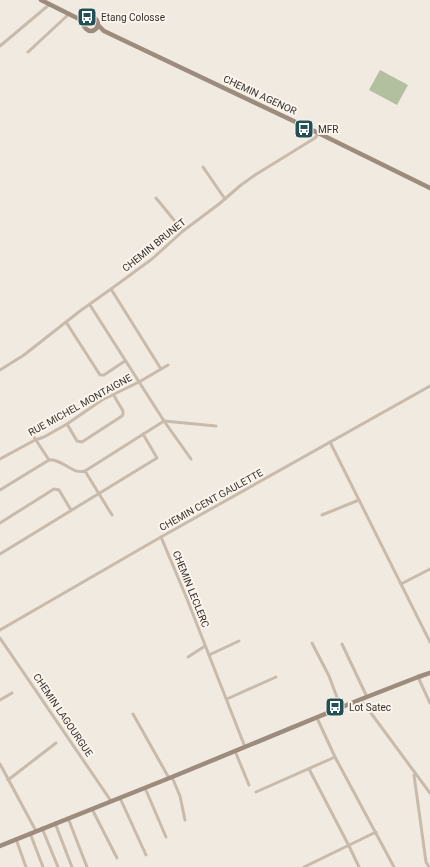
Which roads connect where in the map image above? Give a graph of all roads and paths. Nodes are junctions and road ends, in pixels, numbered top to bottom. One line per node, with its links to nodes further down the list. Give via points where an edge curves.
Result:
1 (42, 0): 2 (main road, CHEMIN AGENOR)
2 (50, 4): 3 (main road, CHEMIN AGENOR); 10 (street)
3 (69, 14): 4 (main road, CHEMIN AGENOR); 11 (street)
4 (78, 18): 5 (main road, CHEMIN AGENOR); 7 (main road, CHEMIN AGENOR)
5 (87, 19): 6 (main road, CHEMIN AGENOR, via 94,18); 7 (main road)
6 (98, 25): 8 (main road); 9 (main road, CHEMIN AGENOR)
7 (84, 26): 8 (main road, CHEMIN AGENOR, via 87,30)
8 (95, 30): 9 (main road, CHEMIN AGENOR)
9 (104, 31): 12 (main road, CHEMIN AGENOR)
10 (0, 46)
11 (28, 52)
12 (319, 133): 14 (main road, CHEMIN AGENOR); 16 (street, CHEMIN BRUNET, via 255,175)
13 (203, 167): 16 (street)
14 (430, 188)
15 (156, 198): 17 (street)
16 (225, 199): 17 (street, CHEMIN BRUNET)
17 (183, 232): 18 (street, CHEMIN BRUNET)
18 (111, 290): 19 (street, CHEMIN BRUNET); 23 (street)
19 (90, 304): 20 (street, CHEMIN BRUNET); 21 (street)
20 (66, 322): 21 (street, via 100,375); 24 (street, CHEMIN BRUNET)
21 (126, 361): 25 (street)
22 (168, 365): 23 (street, RUE MICHEL MONTAIGNE)
23 (160, 369): 25 (street, RUE MICHEL MONTAIGNE)
24 (0, 370)
25 (139, 382): 27 (street, RUE MICHEL MONTAIGNE); 28 (street)
26 (430, 386): 34 (street, CHEMIN CENT GAULETTE)
27 (113, 394): 29 (street, RUE MICHEL MONTAIGNE); 29 (street, via 123,411 122,416 82,442 77,441)
28 (164, 422): 30 (street); 32 (street); 36 (street)
29 (67, 424): 33 (street, RUE MICHEL MONTAIGNE)
30 (216, 426)
31 (30, 431): 33 (street)
32 (143, 434): 38 (street); 40 (street, via 157,458)
33 (35, 440): 35 (street, RUE MICHEL MONTAIGNE); 37 (street)
34 (330, 442): 41 (street); 46 (street, CHEMIN CENT GAULETTE)
35 (0, 459)
36 (190, 459)
37 (49, 460): 38 (street, via 56,460 78,472); 39 (street)
38 (85, 471): 40 (street)
39 (0, 490)
40 (99, 494): 42 (street); 43 (street)
41 (359, 500): 44 (street); 49 (street)
42 (71, 510): 45 (street, via 59,490 54,489); 47 (street)
43 (112, 514)
44 (322, 515)
45 (0, 523)
46 (161, 537): 50 (street, CHEMIN CENT GAULETTE); 56 (street, CHEMIN LECLERC)
47 (0, 554)
48 (430, 569): 49 (street)
49 (401, 584): 53 (street)
50 (0, 630)
51 (0, 638): 85 (street, CHEMIN LAGOURGUE)
52 (239, 640): 57 (street)
53 (430, 642)
54 (312, 643): 68 (street)
55 (342, 644): 63 (street)
56 (206, 646): 57 (street, CHEMIN LECLERC); 58 (street)
57 (209, 655): 64 (street, CHEMIN LECLERC)
58 (188, 657)
59 (430, 673): 61 (main road)
60 (276, 676): 64 (street)
61 (418, 677): 63 (main road); 67 (street)
62 (12, 693): 65 (street)
63 (367, 698): 66 (main road)
64 (227, 699): 72 (street, CHEMIN LECLERC)
65 (0, 700)
66 (359, 700): 68 (main road); 77 (street)
67 (430, 704)
68 (341, 708): 70 (main road)
69 (133, 714): 78 (street)
70 (317, 718): 72 (main road); 74 (street)
71 (56, 743): 79 (street)
72 (245, 747): 73 (main road)
73 (235, 751): 78 (main road); 80 (street)
74 (335, 757): 76 (street); 92 (street)
75 (0, 764): 79 (street)
76 (308, 769): 82 (street); 97 (street)
77 (414, 773): 83 (street); 108 (street, via 426,862)
78 (171, 778): 81 (main road); 88 (street, via 180,796)
79 (8, 780): 91 (street)
80 (249, 785)
81 (145, 788): 84 (main road); 94 (street)
82 (256, 792)
83 (430, 794)
84 (120, 798): 85 (main road); 98 (street)
85 (111, 801): 86 (main road)
86 (92, 809): 87 (main road); 99 (street)
87 (68, 818): 89 (main road); 104 (street)
88 (185, 820)
89 (55, 823): 90 (main road); 103 (street)
90 (42, 828): 91 (main road); 102 (street)
91 (36, 831): 93 (main road)
92 (376, 832): 97 (street); 107 (street)
93 (30, 833): 95 (main road); 101 (street)
94 (166, 837)
95 (16, 838): 96 (main road); 100 (street)
96 (0, 846)
97 (349, 846): 105 (street); 106 (street)
98 (146, 855)
99 (117, 858)
100 (26, 867)
101 (43, 867)
102 (58, 867)
103 (72, 867)
104 (87, 867)
105 (304, 867)
106 (359, 867)
107 (394, 867)
108 (429, 867)

